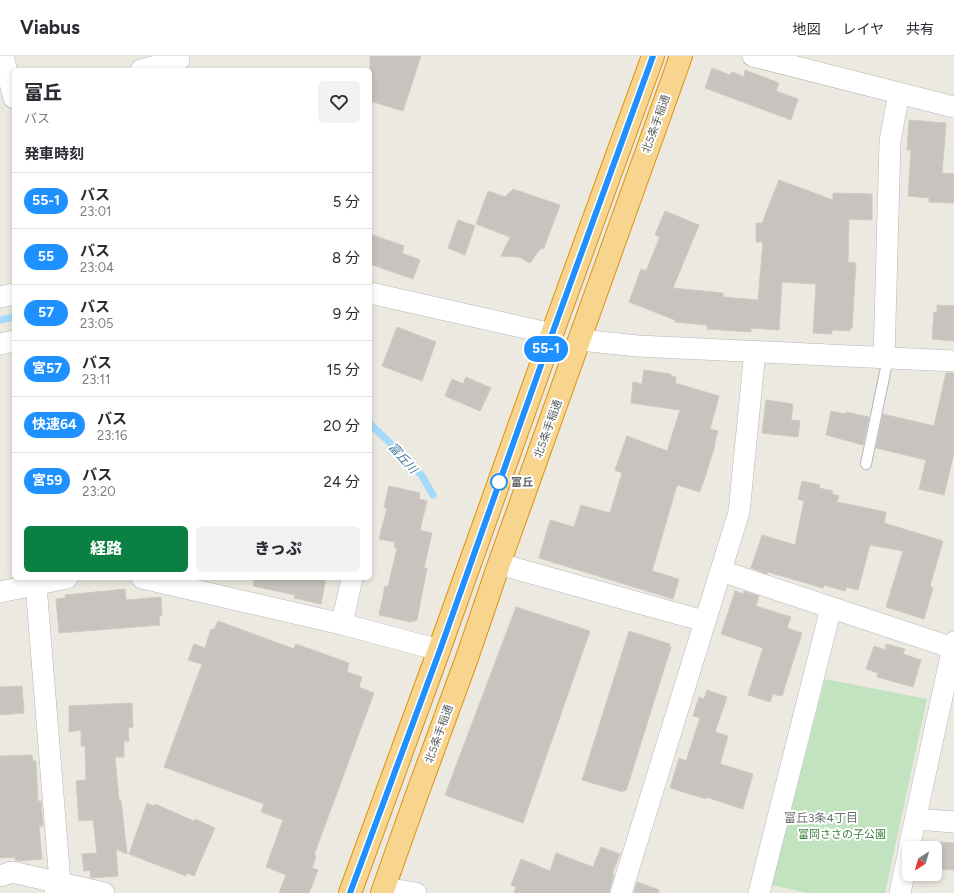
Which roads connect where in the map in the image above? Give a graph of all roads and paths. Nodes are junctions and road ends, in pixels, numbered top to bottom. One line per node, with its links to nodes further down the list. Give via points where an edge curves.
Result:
1 (3, 56): 7 (street)
2 (653, 56): 15 (highway)
3 (681, 56): 16 (highway, 北5条手稲通)
4 (753, 56): 8 (street)
5 (179, 62): 6 (street)
6 (150, 68)
7 (12, 90)
8 (899, 93): 11 (street); 20 (street, via 890,141)
9 (12, 102): 10 (street)
10 (0, 105)
11 (954, 107)
12 (372, 293): 15 (street)
13 (12, 294): 14 (street)
14 (0, 297)
15 (552, 334): 34 (highway)
16 (580, 340): 19 (street, via 638,346); 23 (highway, 北5条手稲通)
17 (12, 341): 18 (street)
18 (0, 344)
19 (755, 351): 20 (street); 24 (street, via 739,512)
20 (886, 358): 21 (street); 22 (lane)
21 (954, 361)
22 (866, 464)
23 (499, 564): 31 (street); 42 (highway, 北5条手稲通)
24 (721, 571): 30 (street); 31 (street)
25 (57, 580): 28 (street)
26 (151, 580): 32 (street)
27 (352, 580): 32 (street)
28 (36, 584): 29 (street); 41 (street)
29 (0, 592)
30 (831, 608): 33 (street); 47 (street)
31 (704, 621): 46 (street)
32 (342, 624): 34 (street)
33 (953, 645): 35 (street)
34 (440, 650): 44 (highway)
35 (946, 716): 36 (street)
36 (916, 819): 37 (street); 38 (street)
37 (954, 822)
38 (911, 841)
39 (0, 876): 41 (street, via 12,872)
40 (902, 881): 48 (street)
41 (58, 888): 43 (street)
42 (383, 890): 45 (street)
43 (104, 893)
44 (350, 893)
45 (416, 893)
46 (621, 893)
47 (759, 893)
48 (900, 893)

